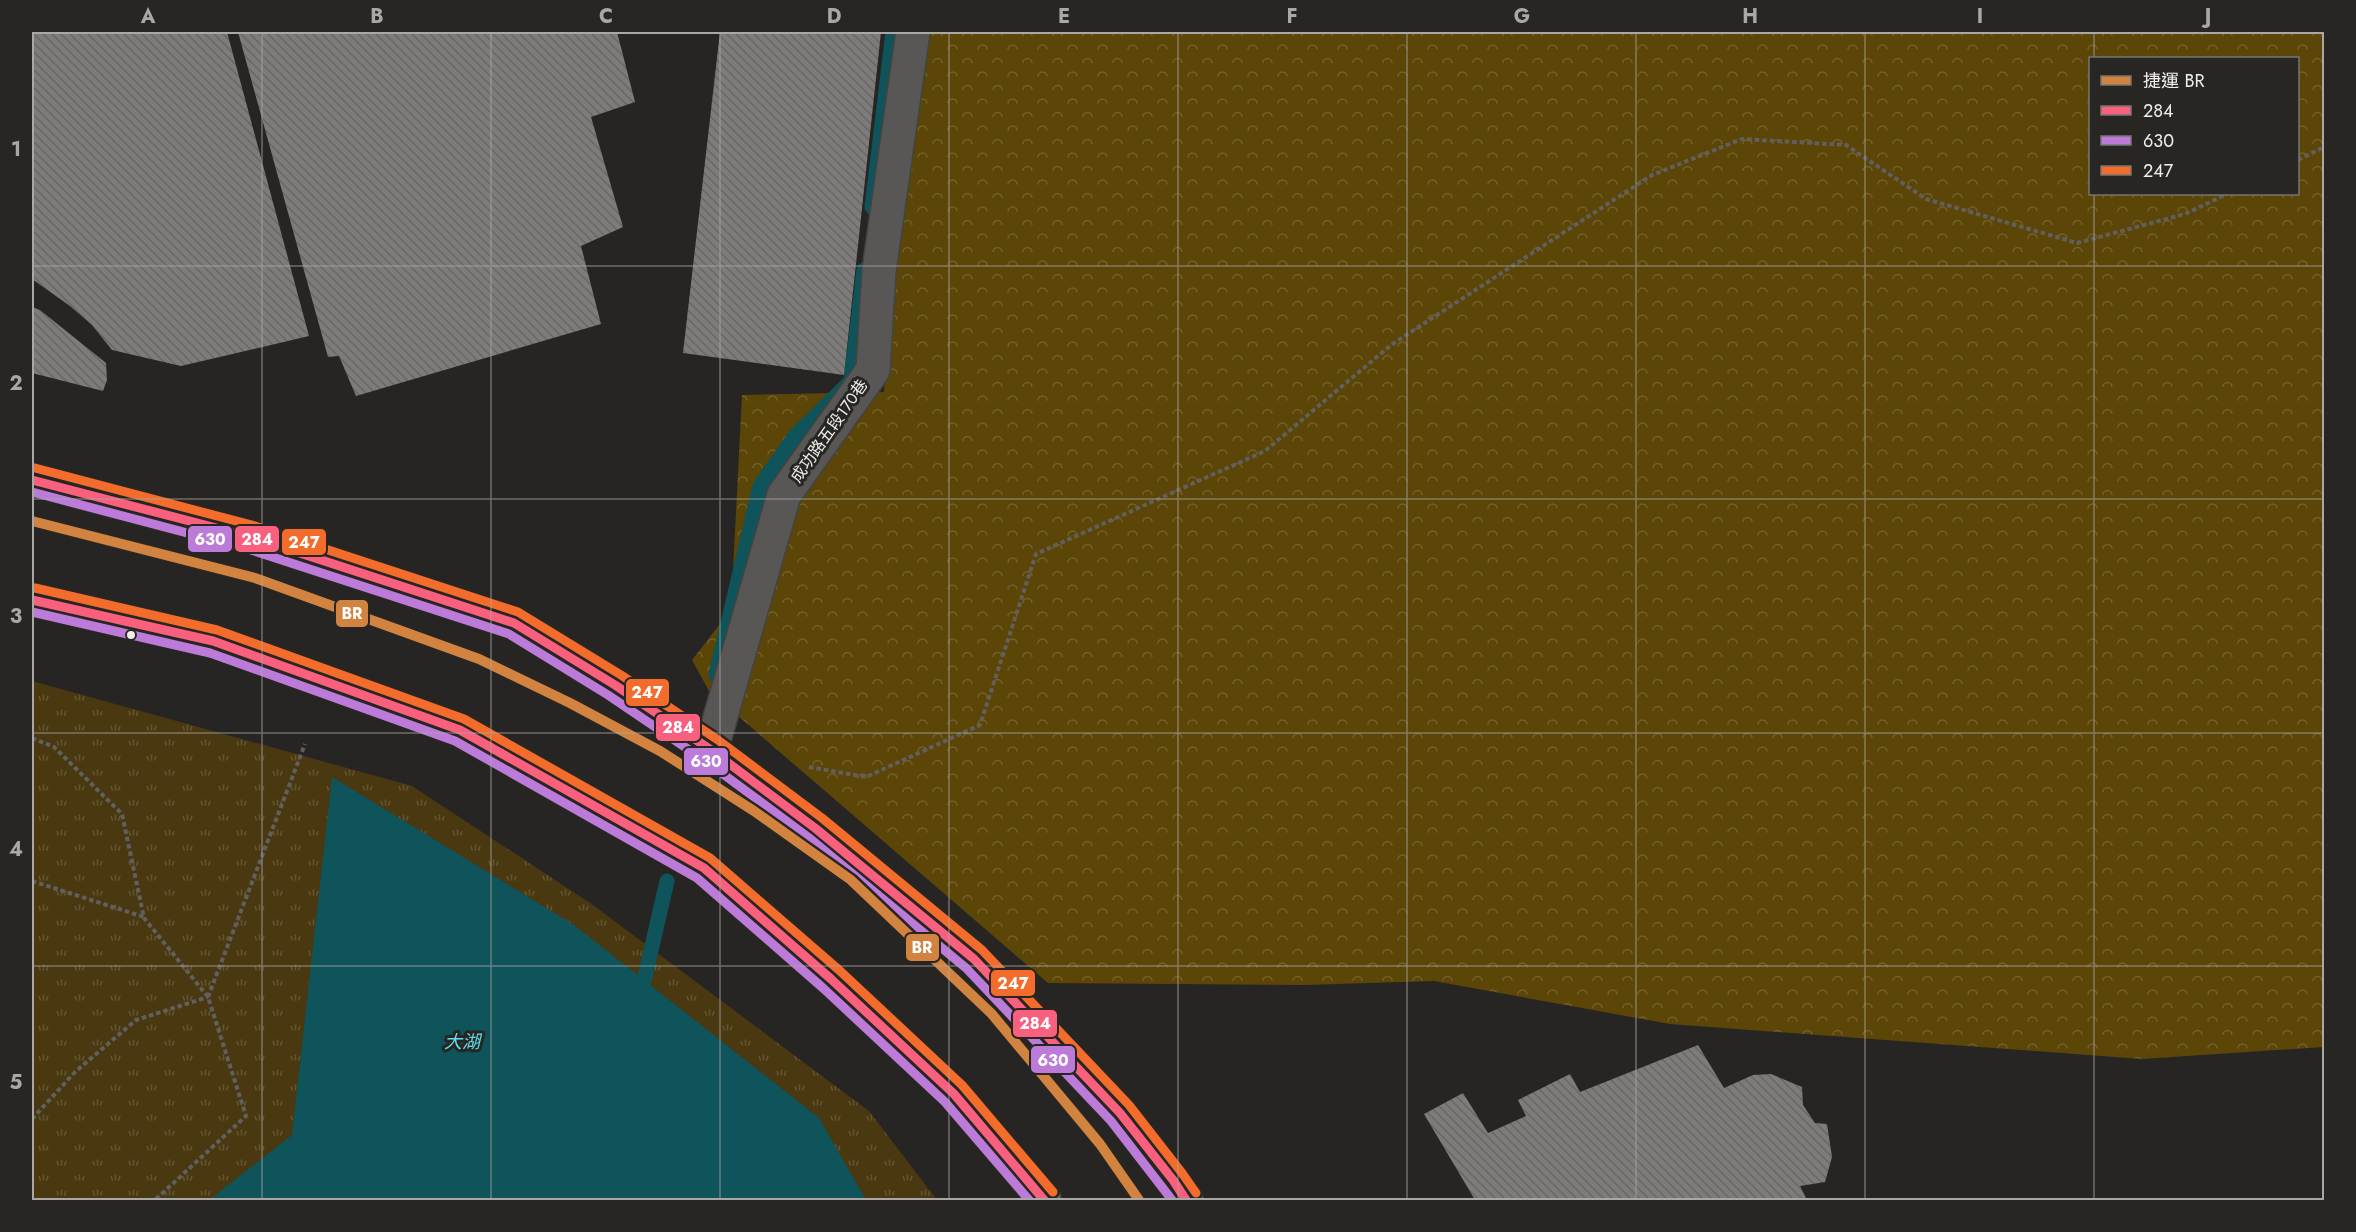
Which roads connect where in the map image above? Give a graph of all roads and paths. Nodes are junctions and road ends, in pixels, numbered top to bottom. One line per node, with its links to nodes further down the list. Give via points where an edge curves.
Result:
1 (913, 32): 9 (lane, 成功路五段170巷, via 879,271 873,370 784,495)
2 (2325, 147): 3 (path)
3 (2299, 160)
4 (2225, 195): 10 (path, via 2185,214 2077,243 1926,199 1846,145 1742,140 1652,175 1391,345 1265,451 1036,554 980,725 866,777)
5 (32, 480): 9 (main road, via 251,537 514,623 633,696)
6 (32, 600): 16 (main road, via 213,641 460,730 704,868 954,1094)
7 (32, 738): 12 (path, via 54,747 122,814)
8 (304, 744): 13 (path)
9 (711, 750): 17 (main road, via 815,828 974,959 1120,1113)
10 (800, 766)
11 (32, 881): 12 (path)
12 (144, 918): 13 (path)
13 (208, 998): 14 (path, via 136,1020 75,1072); 15 (path, via 246,1116)
14 (32, 1119)
15 (155, 1200)
16 (1044, 1200)
17 (1186, 1200)

